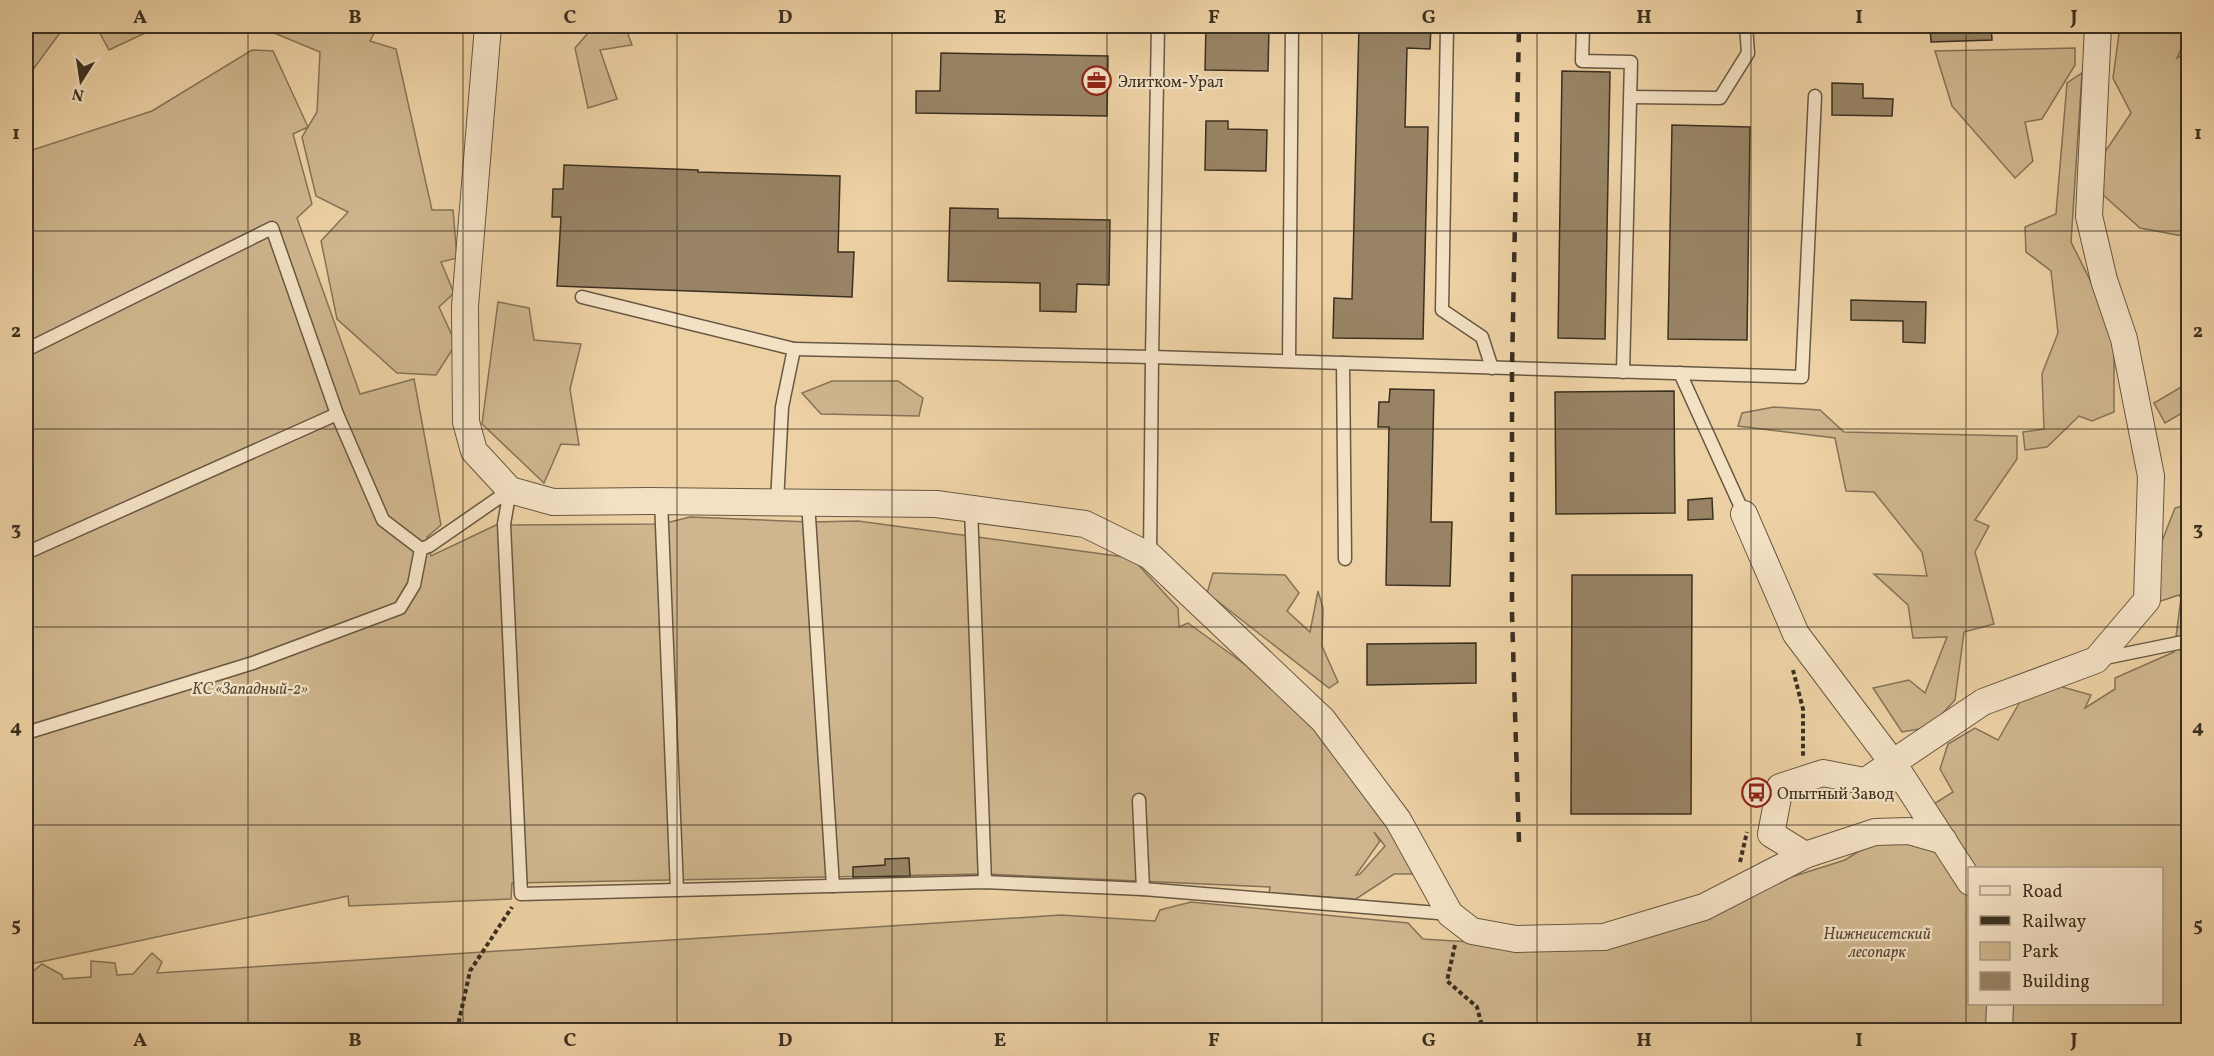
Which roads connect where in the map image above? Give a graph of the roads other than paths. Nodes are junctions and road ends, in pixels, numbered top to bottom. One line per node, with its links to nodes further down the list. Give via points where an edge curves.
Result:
1 (488, 26): 20 (street, via 465,306 466,422 474,451)
2 (1158, 26): 13 (lane)
3 (1292, 26): 14 (lane)
4 (1447, 26): 16 (lane, via 1442,310 1482,337)
5 (1583, 26): 9 (lane, via 1582,61 1632,62)
6 (1746, 26): 9 (lane, via 1748,53 1720,98)
7 (2098, 26): 31 (street, via 2089,216 2104,280 2124,339 2151,476 2148,600)
8 (1815, 96): 18 (lane, via 1802,377)
9 (1631, 98): 17 (lane)
10 (582, 297): 11 (lane)
11 (794, 349): 13 (lane); 22 (lane, via 782,407)
12 (26, 350): 19 (lane, via 272,228)
13 (1152, 357): 14 (lane); 28 (lane)
14 (1289, 361): 15 (lane)
15 (1343, 363): 16 (lane); 29 (lane)
16 (1492, 368): 17 (lane)
17 (1623, 372): 18 (lane)
18 (1680, 373): 25 (lane)
19 (337, 414): 26 (lane, via 383,520); 27 (lane)
20 (510, 490): 21 (street, via 553,502); 26 (lane); 43 (lane, via 504,524 521,894)
21 (661, 501): 22 (street); 43 (lane)
22 (777, 502): 23 (street)
23 (808, 502): 24 (street, via 936,504); 41 (lane)
24 (971, 509): 28 (street, via 1085,524); 40 (lane)
25 (1744, 514): 33 (street, via 1796,634)
26 (421, 549): 32 (lane, via 414,585 399,608 253,663)
27 (26, 553)
28 (1150, 556): 44 (street, via 1323,720 1398,820)
29 (1346, 559)
30 (2188, 641): 31 (lane)
31 (2096, 660): 33 (street, via 1983,702)
32 (26, 733)
33 (1893, 763): 34 (street); 35 (street)
34 (1867, 780): 35 (street); 38 (street, via 1823,773 1780,787 1771,834)
35 (1912, 793): 37 (street)
36 (1139, 800): 42 (lane)
37 (1944, 841): 38 (street, via 1909,831 1875,832); 39 (street)
38 (1805, 855): 44 (street, via 1704,907 1604,937 1516,939 1472,931)
39 (1968, 879)
40 (985, 882): 41 (lane); 42 (lane)
41 (833, 886): 43 (lane)
42 (1143, 889): 44 (lane)
43 (677, 890)
44 (1455, 918)
45 (2000, 1005): 46 (street)
46 (1999, 1030)

